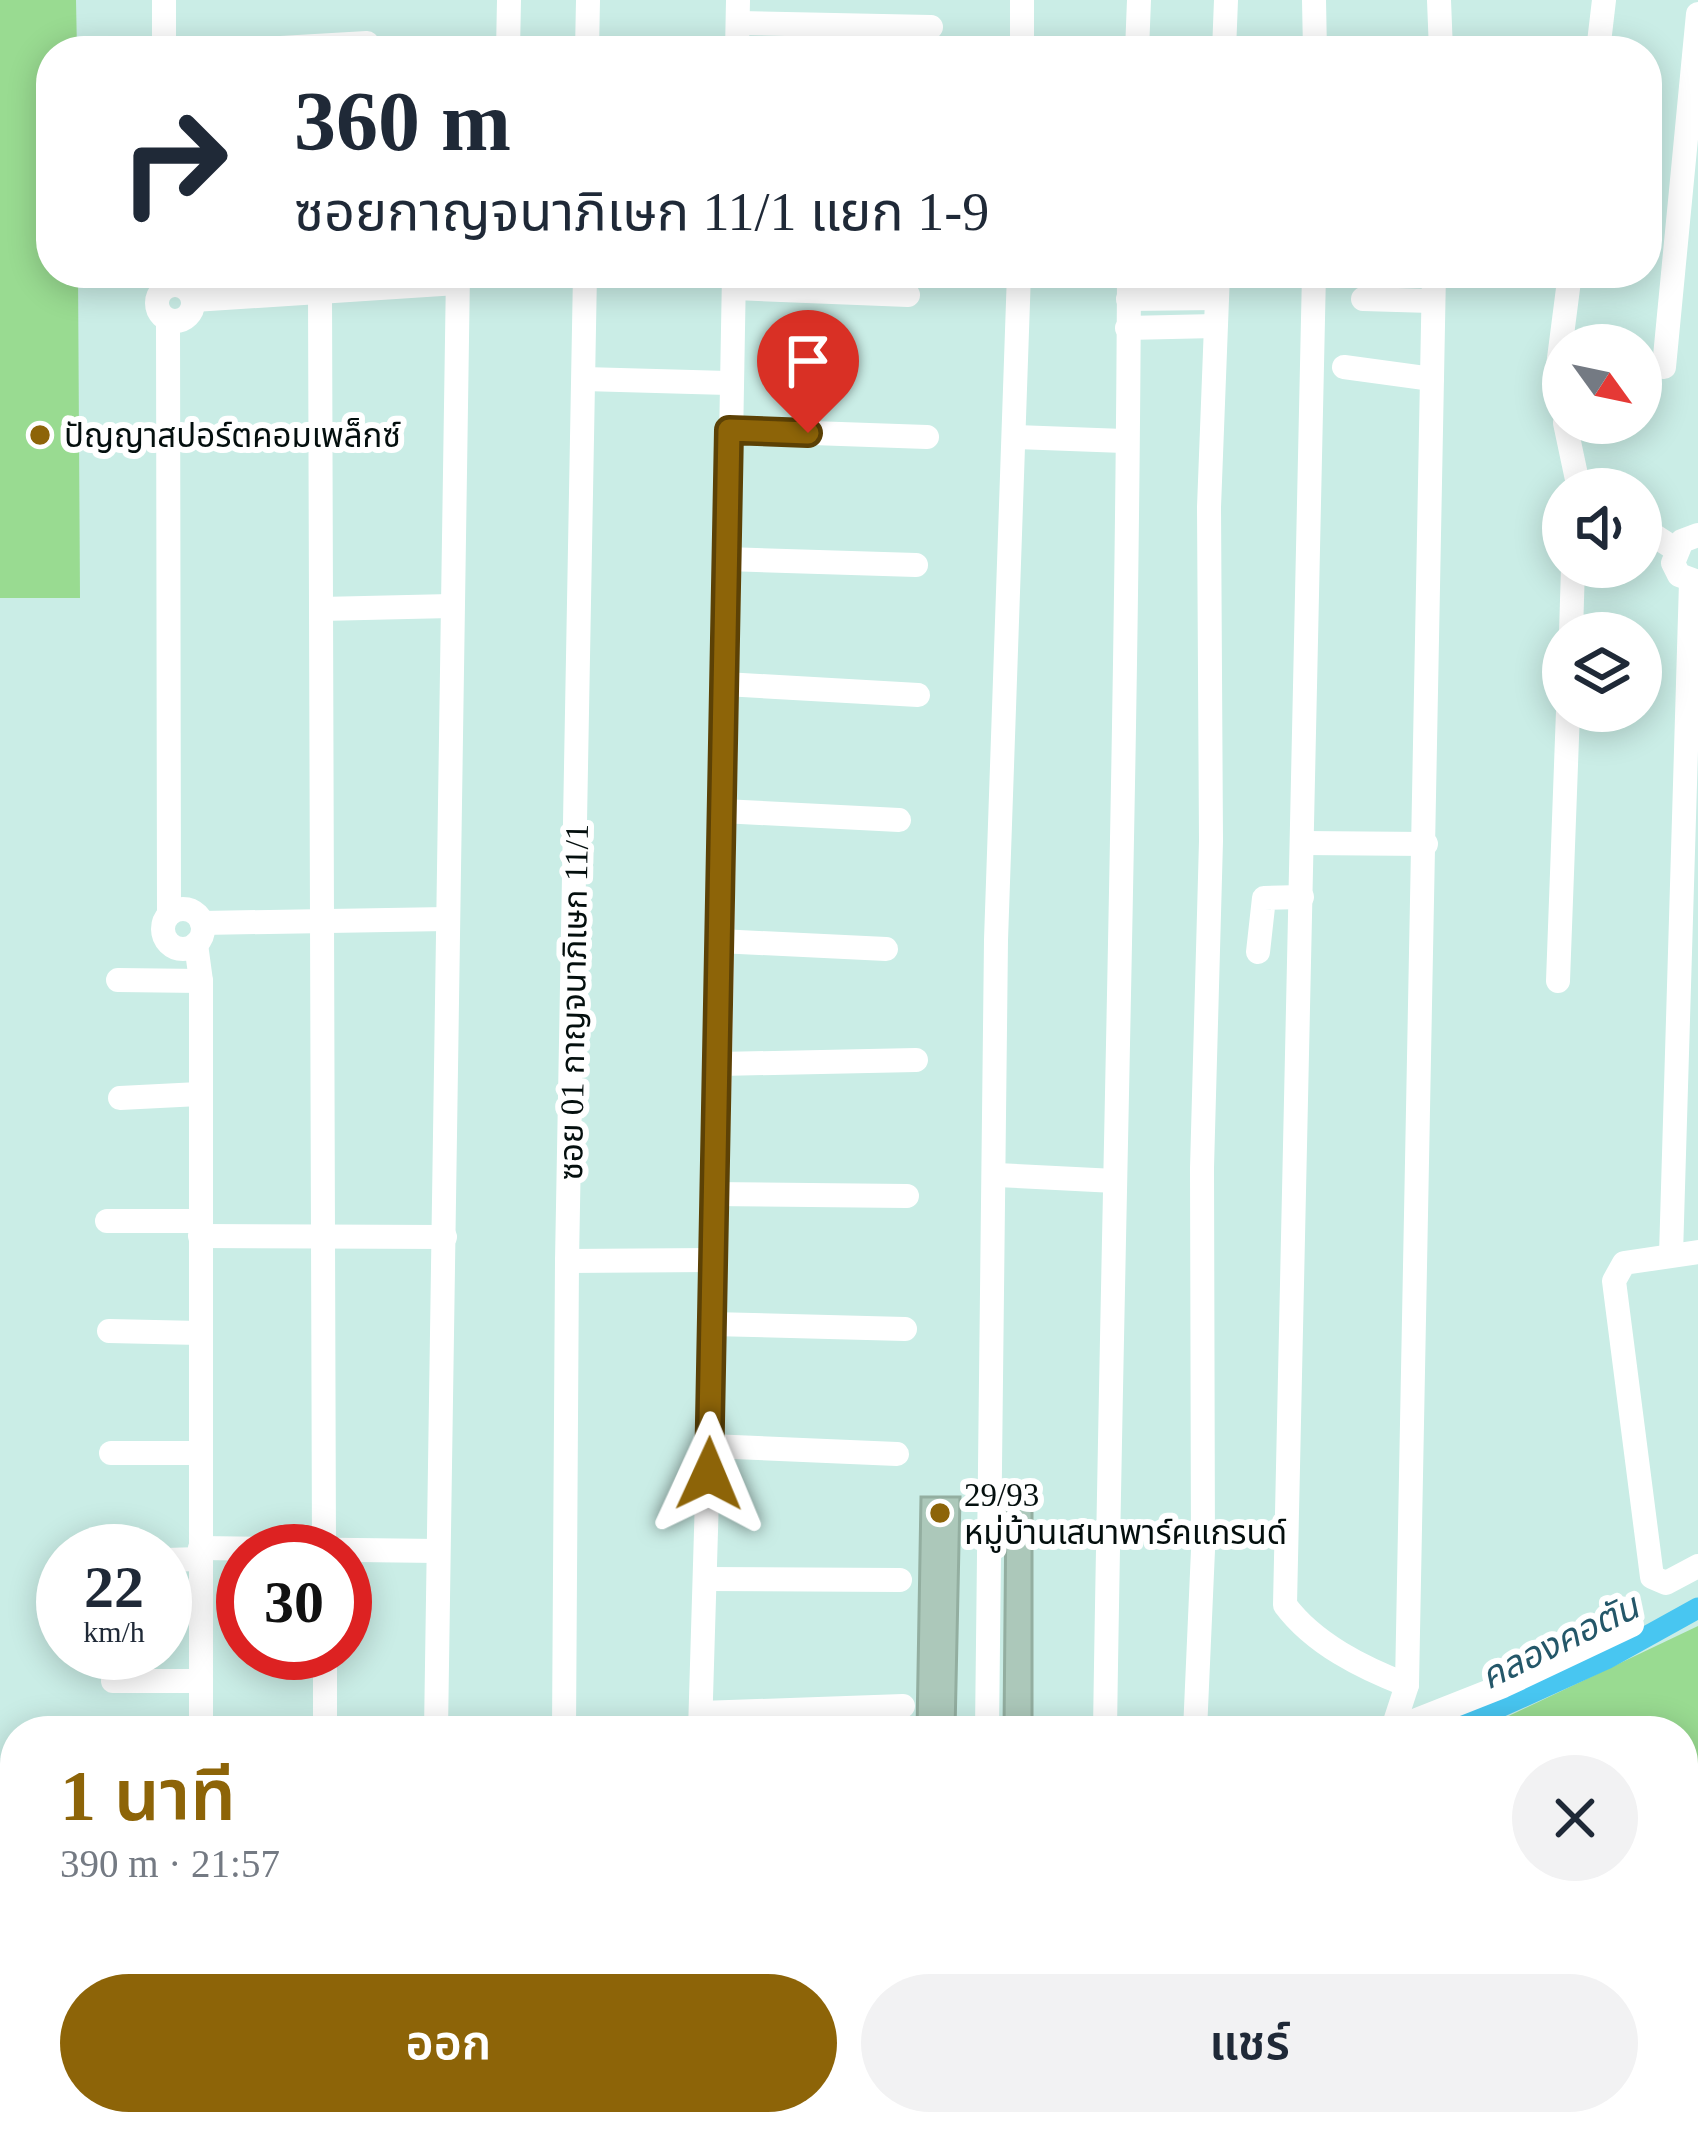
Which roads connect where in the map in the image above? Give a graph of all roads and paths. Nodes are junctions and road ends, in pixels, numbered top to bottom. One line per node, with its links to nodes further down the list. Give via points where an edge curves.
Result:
1 (164, 0): 13 (street)
2 (509, 0): 14 (street)
3 (588, 0): 15 (street)
4 (1022, 0): 16 (street)
5 (1139, 0): 17 (street)
6 (1226, 0): 18 (street)
7 (1314, 0): 19 (street)
8 (1439, 0): 20 (street)
9 (1604, 0): 21 (street)
10 (738, 11): 12 (street)
11 (1698, 14): 22 (street)
12 (932, 27)
13 (164, 36)
14 (508, 36)
15 (587, 36)
16 (1022, 36)
17 (1138, 36)
18 (1225, 36)
19 (1315, 36)
20 (1441, 36)
21 (1600, 36)
22 (1693, 127): 48 (street)
23 (163, 288): 43 (street, via 157,298)
24 (186, 288): 41 (street)
25 (359, 288): 37 (street)
26 (457, 288): 60 (street)
27 (585, 288): 50 (street, ซอย 01 กาญจนาภิเษก 11/1)
28 (734, 288): 51 (street)
29 (821, 288): 38 (street)
30 (1018, 288): 54 (street)
31 (1128, 288): 39 (street)
32 (1198, 288): 39 (street)
33 (1217, 288): 45 (street)
34 (1314, 288): 67 (street)
35 (1433, 288): 42 (street)
36 (1568, 288): 44 (street)
37 (320, 292): 41 (street); 61 (street)
38 (908, 295)
39 (1128, 299): 46 (street)
40 (1363, 299): 42 (street)
41 (194, 300): 43 (street, via 189,315)
42 (1432, 301): 49 (street)
43 (168, 320): 72 (street, via 169,914 184,908)
44 (1563, 324)
45 (1216, 326): 46 (street); 126 (street)
46 (1126, 328): 55 (street)
47 (1344, 367): 49 (street)
48 (1664, 367)
49 (1432, 379): 68 (street)
50 (584, 380): 51 (street); 94 (street, ซอย 01 กาญจนาภิเษก 11/1)
51 (728, 383): 52 (street)
52 (729, 430): 53 (street); 57 (street)
53 (926, 437)
54 (1016, 437): 55 (street); 83 (street, via 996,940)
55 (1124, 441): 84 (street, via 1129,675)
56 (1687, 542): 59 (street, via 1673,562)
57 (726, 559): 58 (street); 62 (street)
58 (916, 565)
59 (1694, 582): 92 (street)
60 (451, 606): 61 (street); 70 (street)
61 (321, 609): 71 (street)
62 (725, 684): 63 (street); 65 (street)
63 (918, 695)
64 (1567, 732): 77 (street)
65 (722, 811): 66 (street); 73 (street)
66 (898, 820)
67 (1303, 843): 68 (street); 69 (street)
68 (1426, 844): 116 (street)
69 (1301, 897): 75 (street, via 1264,898); 116 (street, via 1285,1605 1365,1669)
70 (447, 919): 71 (street); 89 (street)
71 (322, 925): 72 (street); 90 (street)
72 (199, 934): 78 (street)
73 (719, 941): 74 (street); 80 (street)
74 (886, 949)
75 (1258, 952)
76 (118, 980): 78 (street)
77 (1558, 981)
78 (201, 982): 81 (street)
79 (916, 1060): 80 (street)
80 (720, 1064): 85 (street)
81 (200, 1094): 82 (street); 88 (street)
82 (120, 1098)
83 (997, 1175): 84 (street); 124 (street)
84 (1115, 1181): 125 (street)
85 (712, 1194): 86 (street); 93 (street)
86 (907, 1196)
87 (107, 1221): 88 (street)
88 (200, 1228): 90 (street); 98 (street)
89 (445, 1237): 90 (street); 105 (street)
90 (323, 1240): 103 (street)
91 (1698, 1252): 92 (street)
92 (1671, 1255): 109 (street, via 1624,1263 1614,1281 1652,1577 1666,1583)
93 (711, 1260): 94 (street); 95 (street)
94 (567, 1261): 121 (street, ซอย 01 กาญจนาภิเษก 11/1)
95 (711, 1324): 96 (street); 99 (street)
96 (905, 1329)
97 (110, 1331): 98 (street)
98 (200, 1333): 101 (street)
99 (710, 1446): 102 (street); 110 (street)
100 (111, 1453): 101 (street)
101 (200, 1453): 107 (street)
102 (897, 1454)
103 (325, 1524)
104 (372, 1550): 105 (street)
105 (438, 1551): 120 (street)
106 (216, 1553): 107 (street)
107 (200, 1554): 108 (street); 115 (street)
108 (192, 1555)
109 (1698, 1566)
110 (705, 1580): 111 (street); 122 (street)
111 (900, 1580)
112 (1632, 1625): 128 (street)
113 (325, 1680): 119 (street)
114 (113, 1681): 115 (street)
115 (200, 1681): 118 (street)
116 (1406, 1685): 127 (street)
117 (903, 1706): 123 (street)
118 (200, 1716)
119 (325, 1716)
120 (436, 1716)
121 (564, 1716)
122 (700, 1716)
123 (776, 1716)
124 (987, 1716)
125 (1106, 1716)
126 (1196, 1716)
127 (1396, 1716)
128 (1427, 1716)

